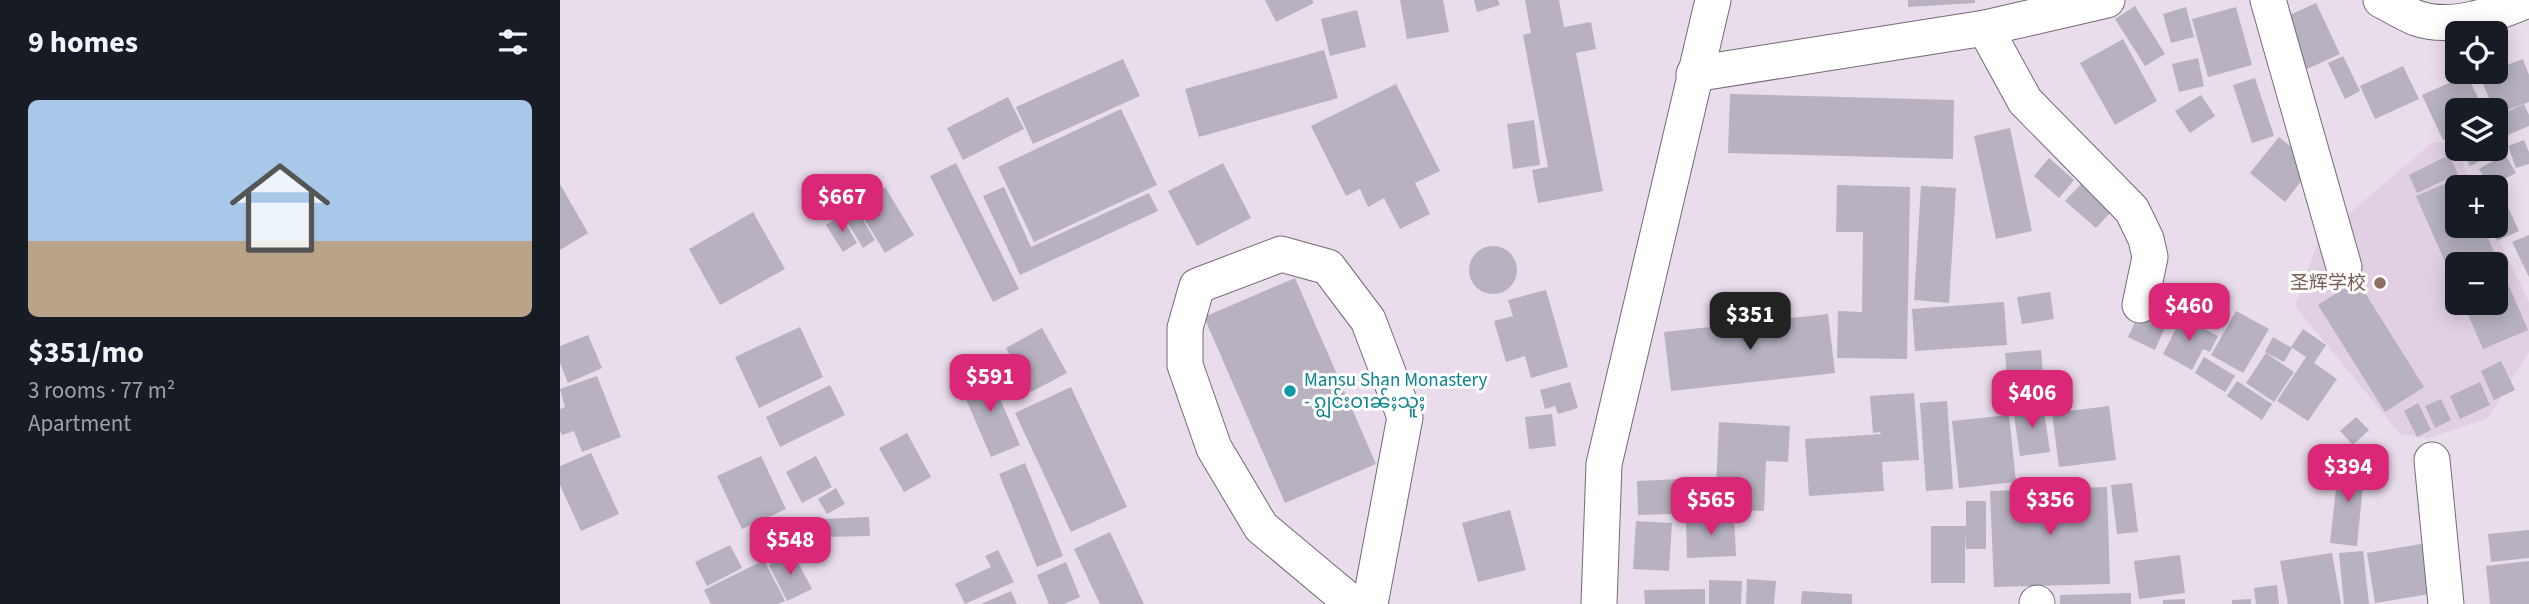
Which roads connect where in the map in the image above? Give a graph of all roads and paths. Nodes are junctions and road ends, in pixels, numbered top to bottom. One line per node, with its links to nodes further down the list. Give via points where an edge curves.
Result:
1 (1713, 0): 7 (street)
2 (2268, 0): 8 (street)
3 (2381, 0): 4 (street, via 2417,18 2445,24)
4 (2528, 0)
5 (2095, 1): 6 (street)
6 (1985, 28): 7 (street); 9 (street, via 2025,102 2132,210 2151,257)
7 (1694, 74): 13 (street, via 1604,464)
8 (2344, 267)
9 (2140, 305)
10 (2432, 460): 14 (street)
11 (1353, 604): 12 (street, via 1261,527 1214,448 1185,365 1185,328 1196,286 1281,254 1328,267 1368,320 1405,417)
12 (1370, 604)
13 (1599, 604)
14 (2446, 604)

